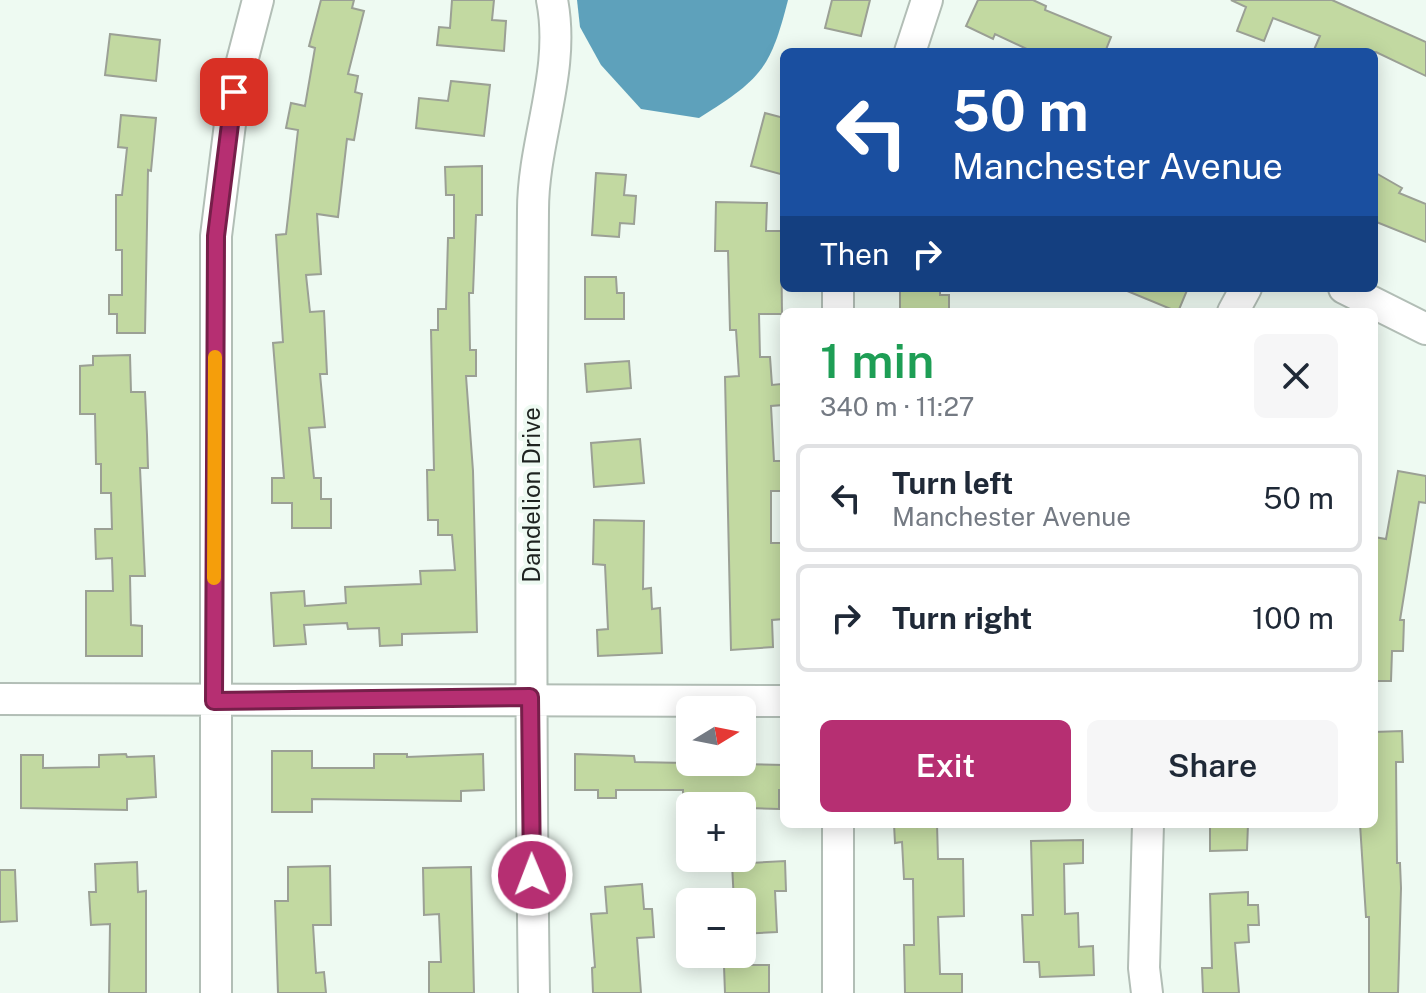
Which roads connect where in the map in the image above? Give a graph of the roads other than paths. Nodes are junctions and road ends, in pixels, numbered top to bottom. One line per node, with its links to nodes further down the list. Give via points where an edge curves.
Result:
1 (258, 0): 9 (street, via 234,92 216,236)
2 (552, 0): 7 (street, Dandelion Drive, via 554,71 533,203)
3 (927, 0): 4 (street)
4 (911, 48)
5 (1352, 292): 6 (street)
6 (1426, 329)
7 (530, 697): 9 (street); 10 (street); 14 (street, Dandelion Drive)
8 (0, 699): 9 (street)
9 (214, 701): 13 (street)
10 (780, 701)
11 (838, 828): 15 (street)
12 (1148, 828): 16 (street)
13 (216, 993)
14 (534, 993)
15 (838, 993)
16 (1147, 993)

